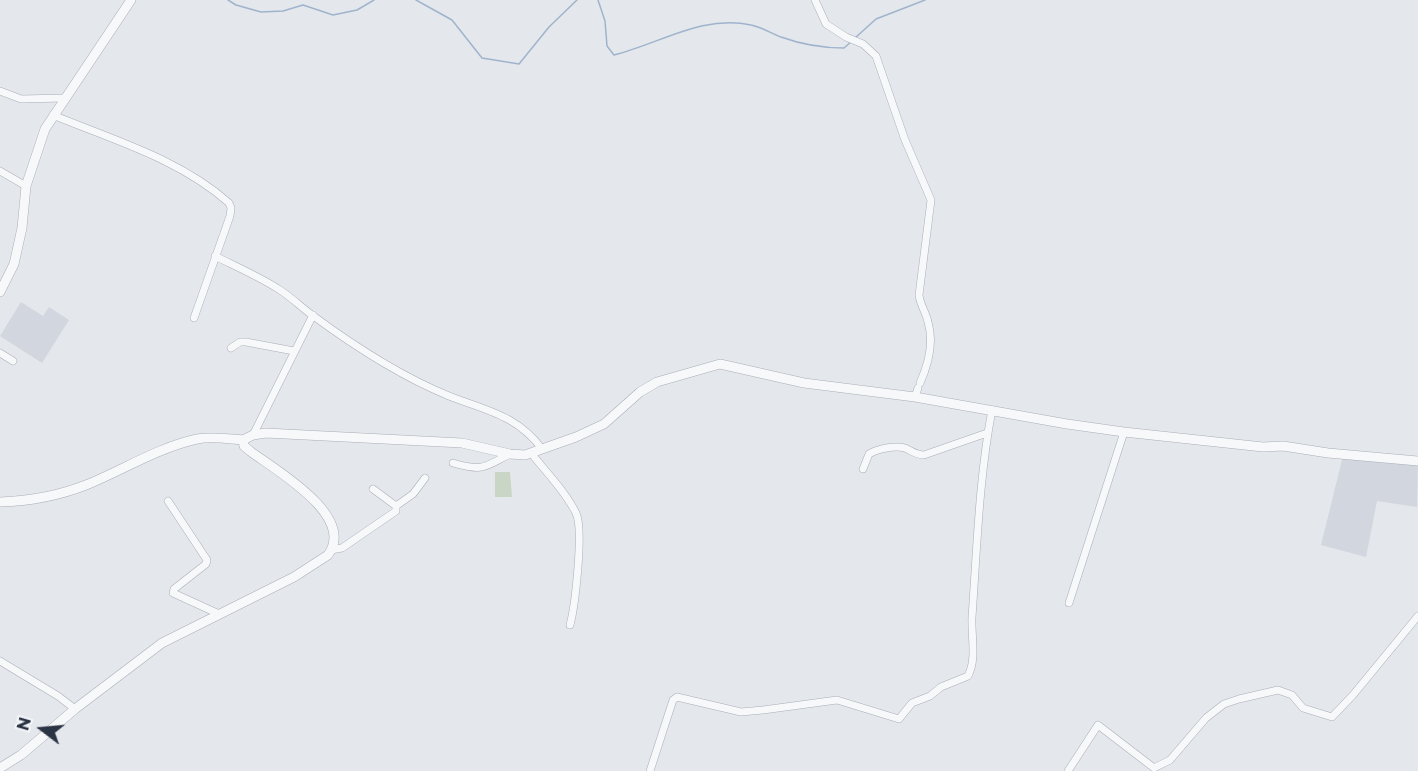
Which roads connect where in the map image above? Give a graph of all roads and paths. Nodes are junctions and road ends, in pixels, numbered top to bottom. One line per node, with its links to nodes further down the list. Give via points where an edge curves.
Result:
1 (131, 0): 4 (street)
2 (815, 0): 16 (street, via 826,24 863,44 876,56 905,140 932,200 919,295 929,323 929,358)
3 (0, 91): 4 (street, via 21,99)
4 (64, 98): 5 (street)
5 (53, 115): 7 (street); 8 (street, via 161,159 219,194 231,211)
6 (0, 171): 7 (street)
7 (26, 186): 9 (street, via 14,264)
8 (215, 256): 10 (street, via 279,289); 11 (street)
9 (0, 292)
10 (313, 315): 13 (street); 22 (street, via 401,374 505,417 525,430)
11 (194, 318)
12 (231, 348): 13 (street, via 246,342)
13 (294, 351): 20 (street)
14 (0, 353): 15 (street)
15 (13, 362)
16 (917, 389): 17 (street); 22 (street, via 804,383 720,364 657,382 604,424)
17 (992, 410): 18 (street); 19 (street)
18 (1124, 432): 25 (street); 34 (street)
19 (987, 433): 27 (street, via 924,455 902,447 873,452); 41 (street, via 972,621 973,663 968,676 912,703 899,719 837,700 741,712 677,697)
20 (253, 435): 21 (street); 24 (street, via 442,441)
21 (243, 440): 31 (street, via 199,439 150,454 61,494); 33 (street, via 244,446 312,497 325,512 333,534)
22 (542, 449): 23 (street)
23 (531, 453): 24 (street); 37 (street, via 578,519 575,600)
24 (510, 454): 26 (street, via 479,469)
25 (1418, 461)
26 (453, 463)
27 (863, 469)
28 (425, 478): 32 (street, via 413,494)
29 (373, 489): 32 (street)
30 (168, 501): 35 (street, via 207,560 173,593)
31 (0, 502)
32 (396, 506): 33 (street, via 394,514 342,548)
33 (332, 550): 35 (street, via 294,577)
34 (1069, 603)
35 (219, 614): 39 (street, via 162,644)
36 (1418, 616): 42 (street, via 1332,717 1303,708 1292,695 1278,690 1239,699 1224,704 1206,718 1170,760 1154,768 1098,725)
37 (570, 625)
38 (0, 661): 39 (street)
39 (75, 709): 40 (street)
40 (0, 768)
41 (650, 771)
42 (1068, 771)

